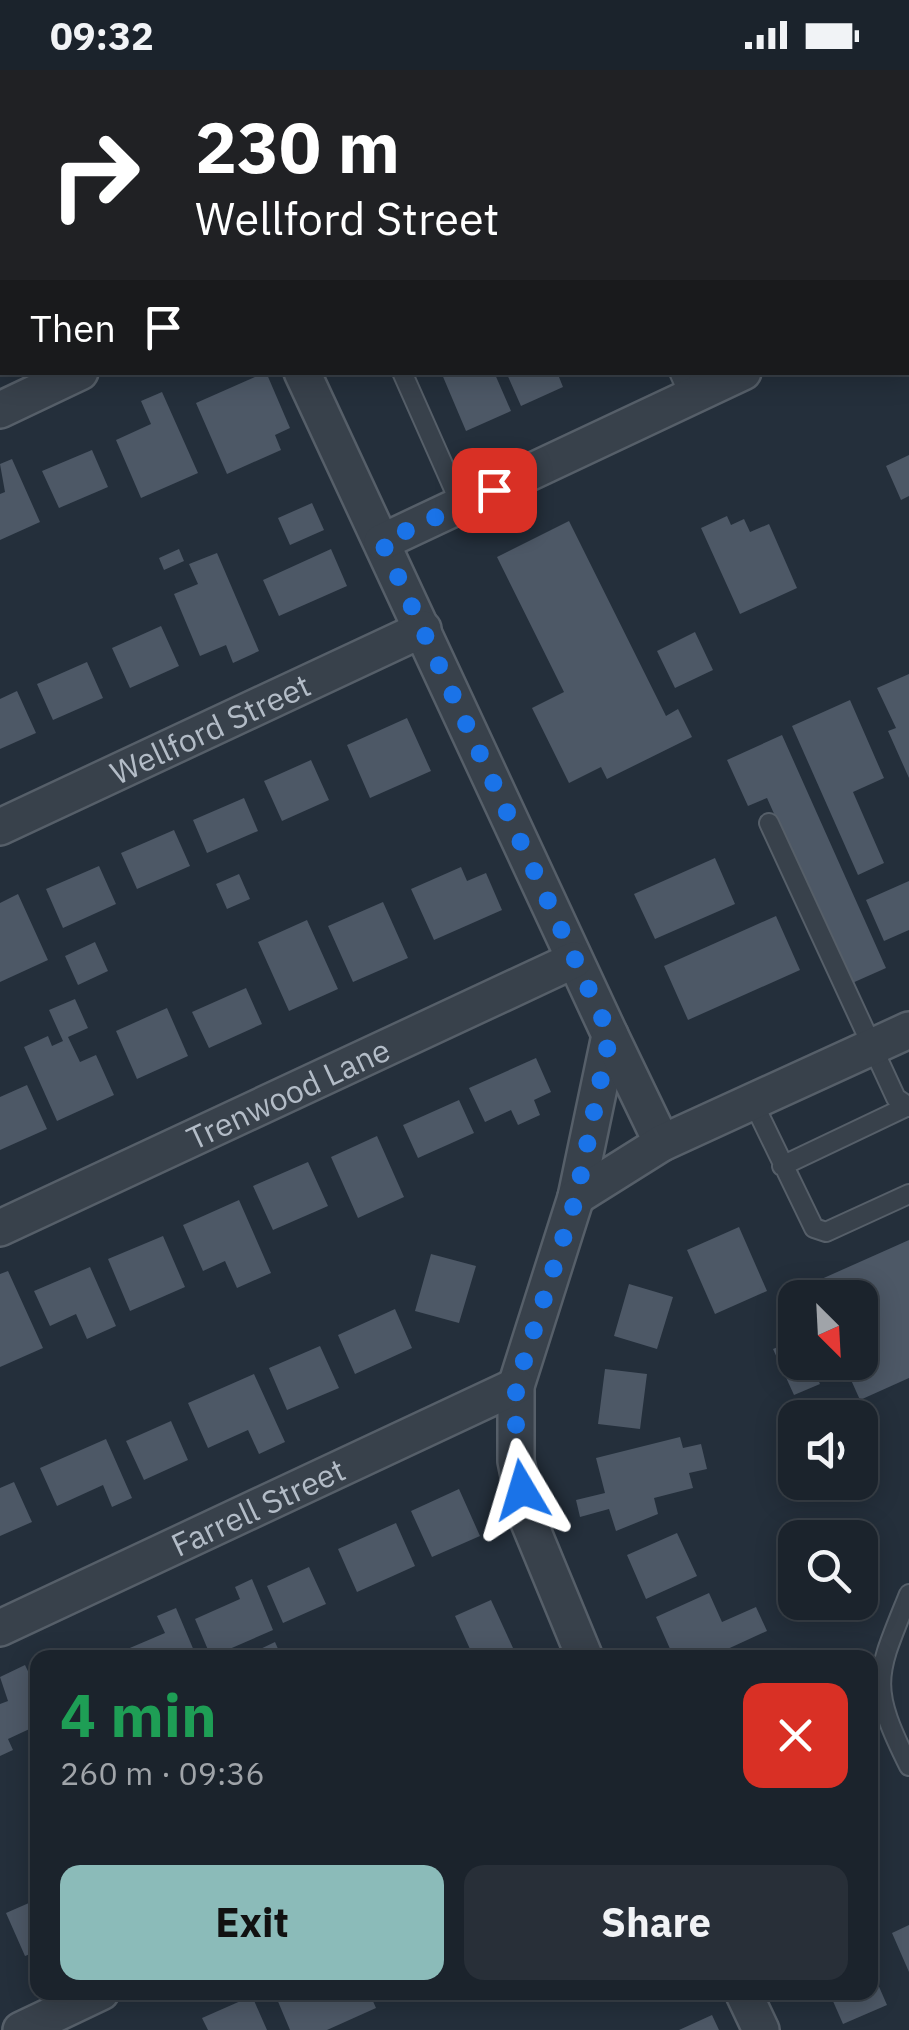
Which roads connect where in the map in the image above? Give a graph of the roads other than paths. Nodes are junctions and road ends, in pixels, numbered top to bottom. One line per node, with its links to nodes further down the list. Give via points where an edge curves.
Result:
1 (74, 375): 6 (street)
2 (303, 375): 8 (street)
3 (403, 375): 7 (lane)
4 (730, 375): 5 (street)
5 (685, 385): 7 (street)
6 (0, 410)
7 (461, 505): 8 (street)
8 (382, 542): 9 (street)
9 (423, 629): 11 (street, Wellford Street); 12 (street)
10 (768, 823): 15 (lane)
11 (0, 828)
12 (574, 960): 14 (street); 22 (street, Trenwood Lane)
13 (909, 1030): 15 (street)
14 (610, 1035): 18 (street); 21 (street)
15 (873, 1047): 16 (street); 17 (lane, via 896,1098)
16 (753, 1102): 18 (street); 19 (lane)
17 (908, 1107): 19 (lane)
18 (662, 1143): 21 (street)
19 (782, 1166): 20 (lane, via 808,1221 826,1232)
20 (909, 1194)
21 (576, 1198): 23 (street)
22 (0, 1228)
23 (516, 1386): 25 (street, Farrell Street); 26 (street, via 516,1462 528,1520)
24 (909, 1594): 27 (lane, via 878,1672 883,1714)
25 (0, 1628)
26 (583, 1650)
27 (909, 1766)
28 (84, 2000): 30 (street)
29 (747, 2000): 31 (street)
30 (21, 2030)
31 (761, 2030)

